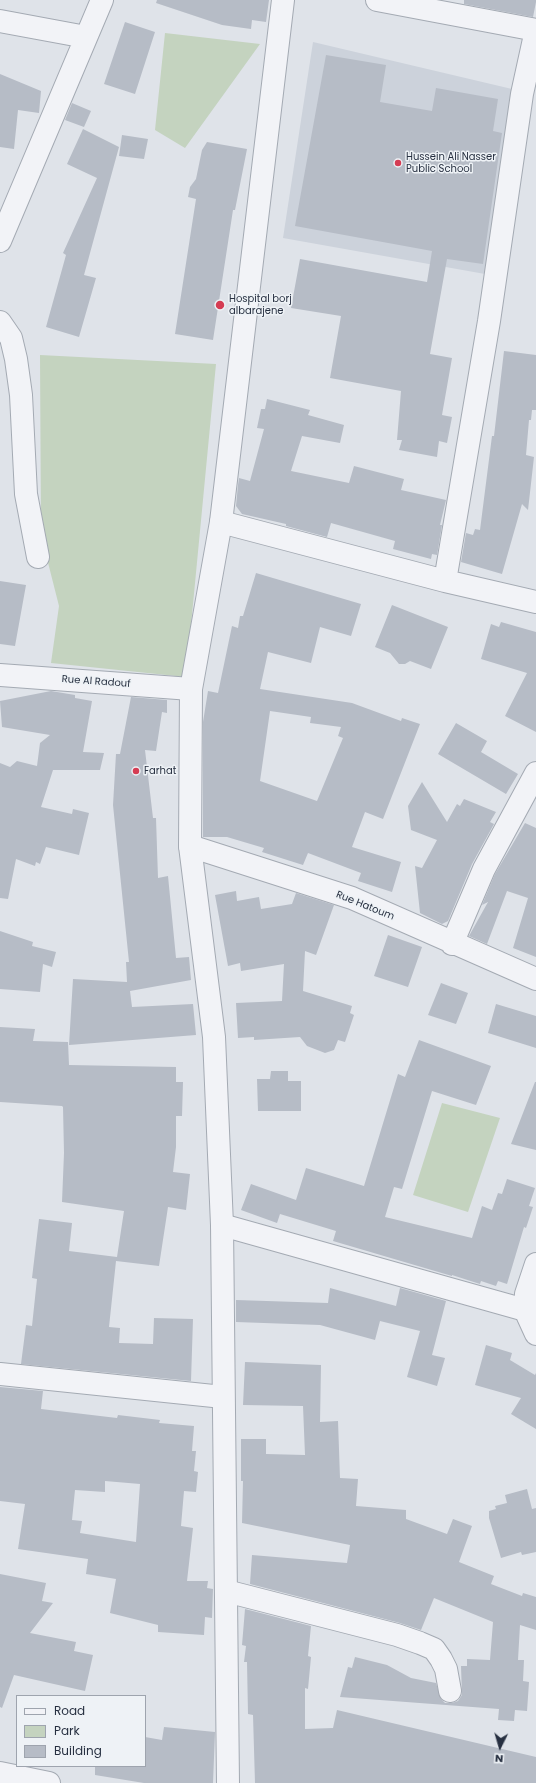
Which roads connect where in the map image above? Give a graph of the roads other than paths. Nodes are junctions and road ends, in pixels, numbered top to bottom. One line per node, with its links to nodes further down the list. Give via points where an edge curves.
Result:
1 (102, 0): 6 (street)
2 (283, 0): 10 (street)
3 (377, 0): 5 (street)
4 (0, 21): 6 (street)
5 (536, 30): 7 (street)
6 (86, 37): 8 (street)
7 (529, 95): 12 (street)
8 (0, 241)
9 (0, 322): 11 (street, via 11,338 16,359 21,395 26,494)
10 (221, 522): 12 (street); 15 (street)
11 (38, 557)
12 (445, 581): 13 (street)
13 (536, 602)
14 (0, 675): 15 (street, Rue Al Radouf)
15 (191, 689): 17 (street)
16 (536, 773): 18 (street, via 484,869)
17 (190, 846): 18 (street, Rue Hatoum, via 352,898); 20 (street, via 214,1037)
18 (452, 944): 19 (street, Rue Hatoum)
19 (536, 979)
20 (222, 1225): 22 (street); 25 (street)
21 (536, 1264): 22 (street, via 528,1288)
22 (525, 1310): 23 (street)
23 (536, 1334)
24 (0, 1374): 25 (street)
25 (223, 1397): 26 (street)
26 (226, 1591): 27 (street, via 397,1634 434,1649 446,1669); 30 (street)
27 (450, 1691)
28 (0, 1773): 29 (street)
29 (49, 1783)
30 (228, 1783)

